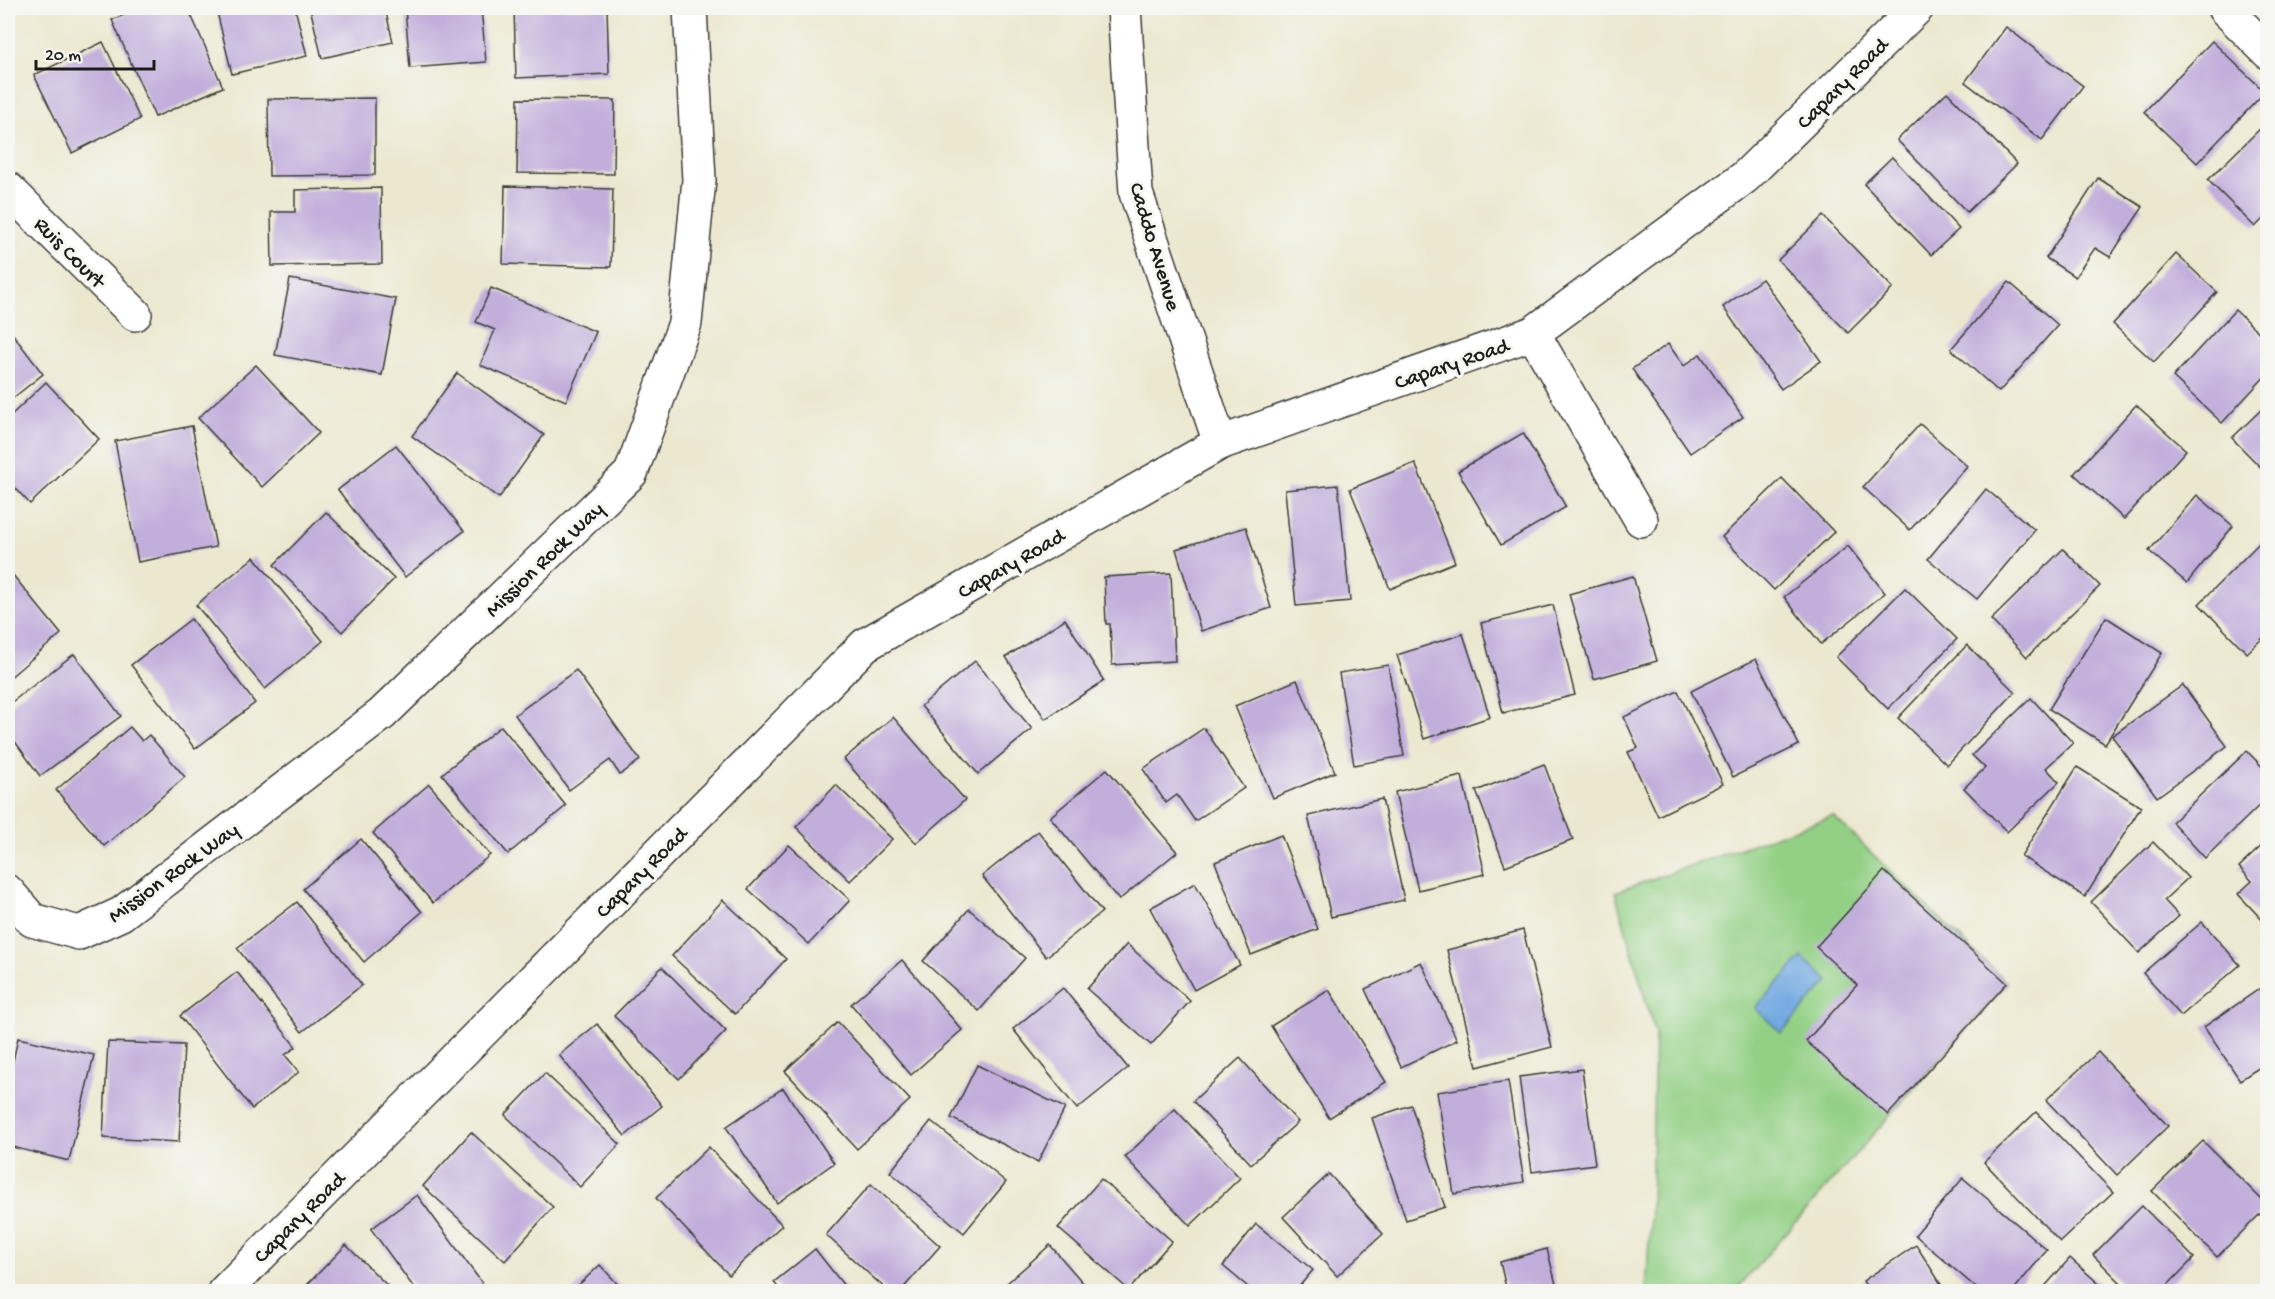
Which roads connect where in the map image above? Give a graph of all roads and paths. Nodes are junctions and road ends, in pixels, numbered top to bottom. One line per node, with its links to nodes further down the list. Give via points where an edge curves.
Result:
1 (690, 8): 11 (street, Mission Rock Way, via 699,180 685,323 631,473 382,714 121,914 79,933 32,920)
2 (1124, 8): 9 (street, Caddo Avenue, via 1136,193)
3 (1917, 8): 8 (street, Capary Road, via 1744,177)
4 (2224, 8): 5 (street)
5 (2268, 52)
6 (8, 189): 7 (street, Ruis Court)
7 (135, 314)
8 (1533, 333): 9 (street, Capary Road); 10 (street)
9 (1220, 442): 12 (street, Capary Road, via 865,645)
10 (1641, 519)
11 (8, 892)
12 (224, 1292)

